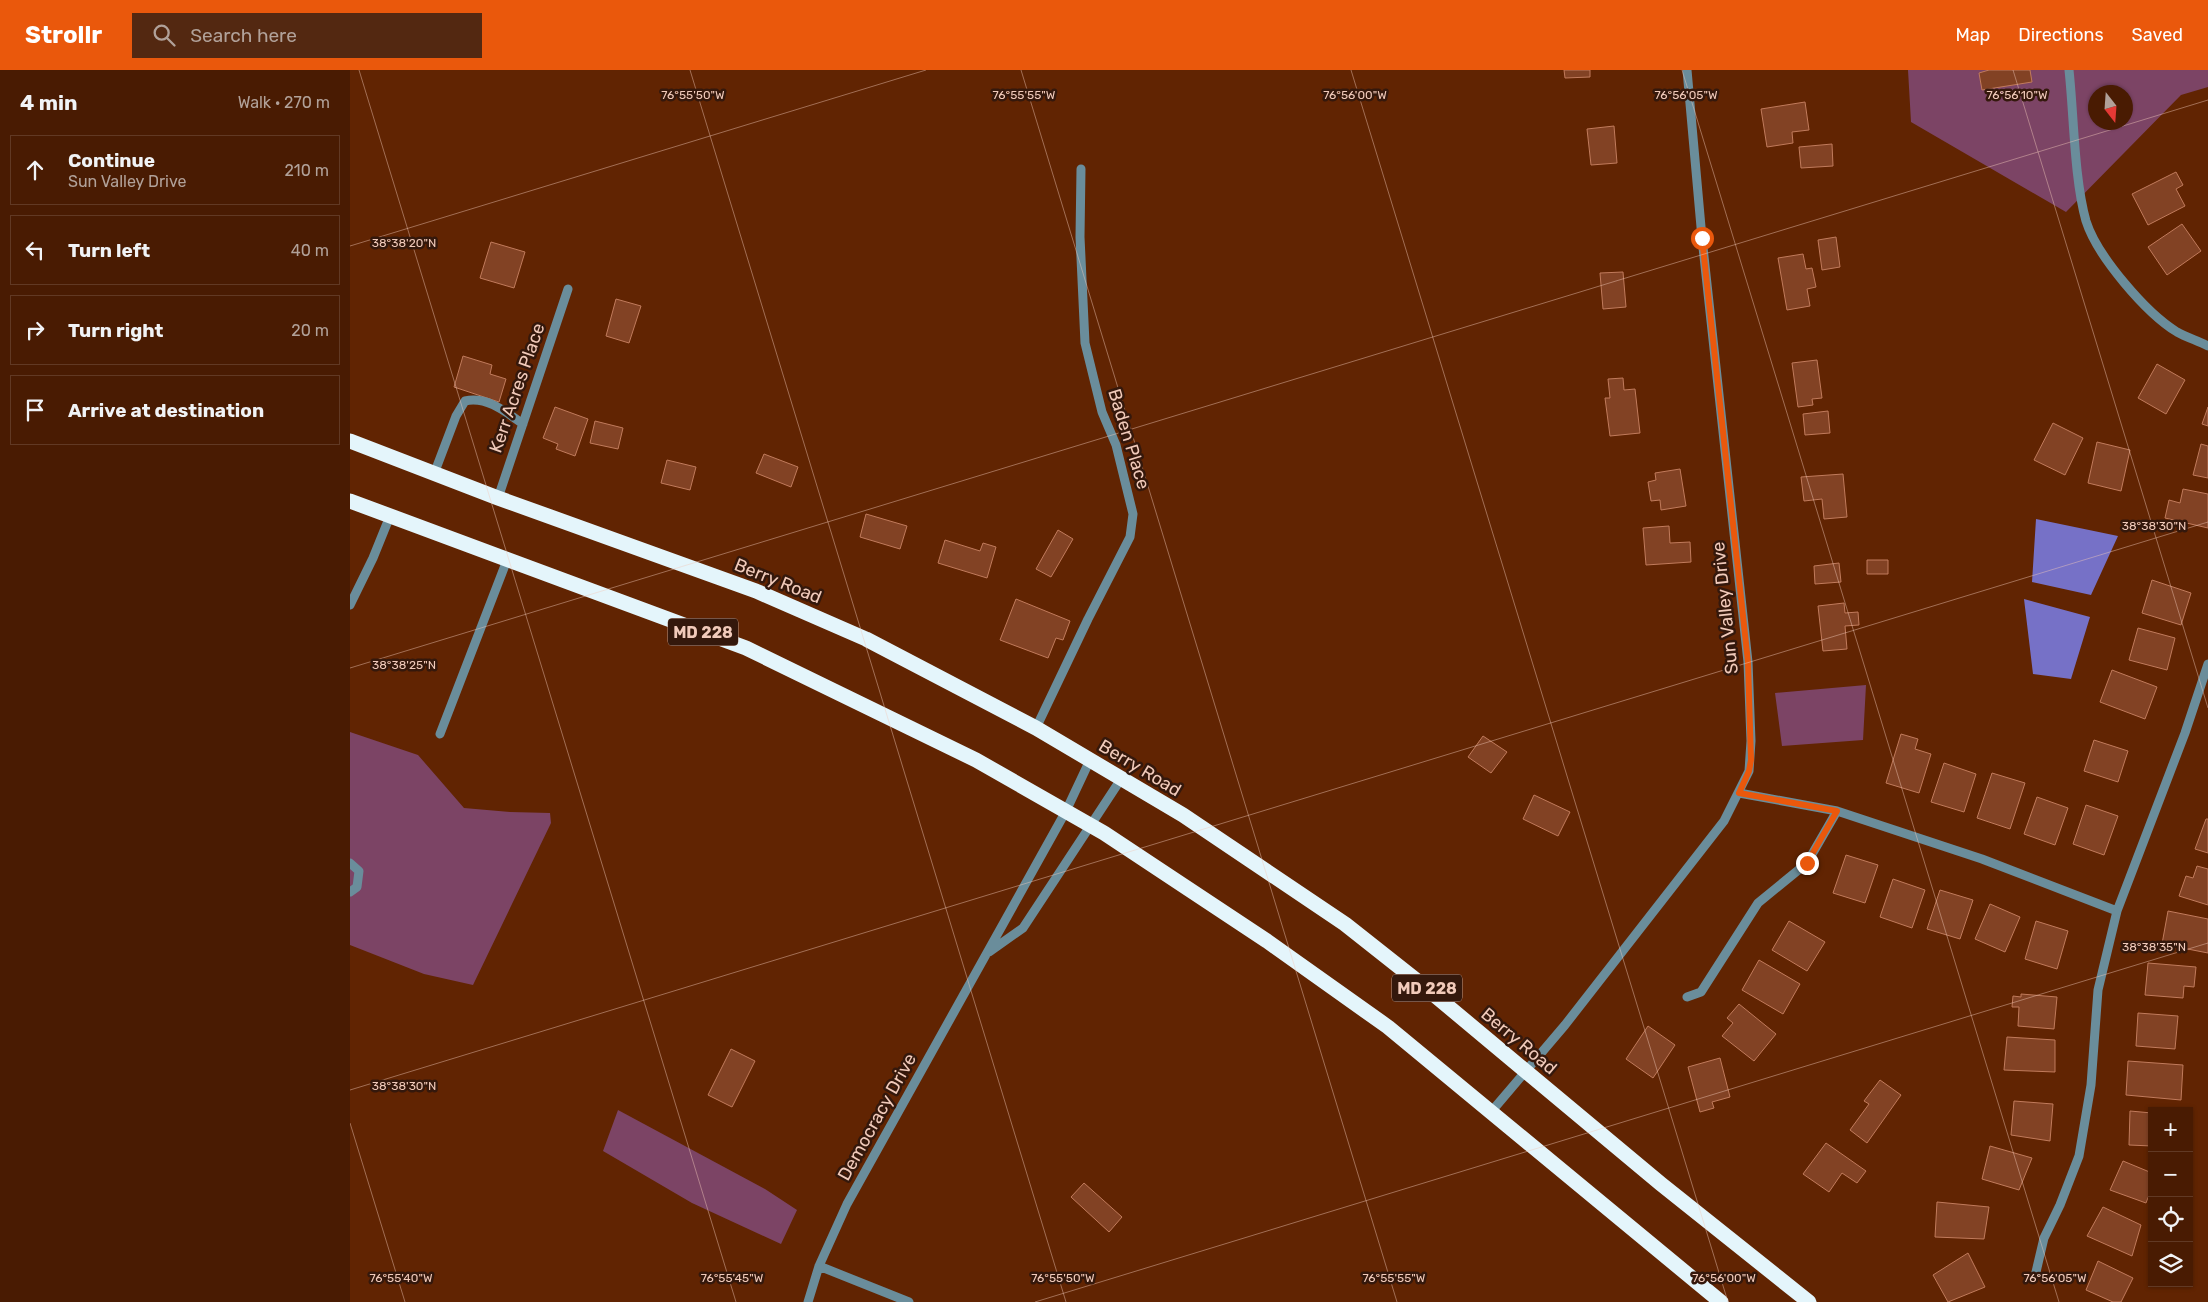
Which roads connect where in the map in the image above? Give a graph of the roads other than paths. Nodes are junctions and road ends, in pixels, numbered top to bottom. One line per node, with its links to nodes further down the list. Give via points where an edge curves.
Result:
1 (1687, 70): 19 (street, Sun Valley Drive, via 1748,662 1751,760)
2 (2070, 70): 5 (street, via 2079,178 2087,222 2105,257 2152,312 2177,332)
3 (1081, 169): 15 (street, Baden Place, via 1080,237 1085,343 1133,514 1130,537)
4 (568, 289): 6 (street, Kerr Acres Place)
5 (2208, 346)
6 (523, 424): 8 (street, via 490,403 474,399 465,401); 9 (street, Kerr Acres Place)
7 (350, 442): 8 (highway, Berry Road / MD 228)
8 (434, 474): 9 (highway, Berry Road / MD 228)
9 (498, 498): 15 (highway, Berry Road / MD 228, via 756,591 866,639)
10 (350, 501): 11 (highway, MD 228)
11 (390, 516): 12 (highway, MD 228); 13 (street)
12 (506, 560): 16 (street); 20 (highway, MD 228, via 746,648 976,760)
13 (350, 605)
14 (2208, 664): 25 (street)
15 (1036, 728): 17 (highway, Berry Road / MD 228)
16 (440, 734)
17 (1090, 760): 18 (highway, Berry Road / MD 228); 20 (street, Democracy Drive)
18 (1121, 779): 22 (street, Democracy Drive); 28 (highway, Berry Road / MD 228, via 1183,816 1345,924)
19 (1739, 793): 21 (street); 28 (street, Sun Valley Drive, via 1724,821)
20 (1066, 811): 22 (highway, MD 228); 26 (street, Democracy Drive)
21 (1837, 811): 25 (street, via 1982,859); 27 (street, via 1807,863 1758,903 1701,992)
22 (1090, 826): 26 (street, Democracy Drive, via 1023,928); 29 (highway, MD 228, via 1267,940 1388,1027)
23 (350, 863): 24 (street, via 359,871 357,887)
24 (350, 892)
25 (2117, 911): 31 (street, via 2098,990 2091,1085 2079,1156 2044,1238)
26 (986, 954): 30 (street, Democracy Drive, via 846,1204)
27 (1687, 997)
28 (1526, 1071): 29 (street, Sun Valley Drive); 35 (highway, Berry Road / MD 228)
29 (1491, 1112): 34 (highway, MD 228)
30 (819, 1266): 32 (street, Democracy Drive); 33 (street)
31 (2036, 1272)
32 (808, 1302)
33 (909, 1302)
34 (1720, 1302)
35 (1809, 1302)

